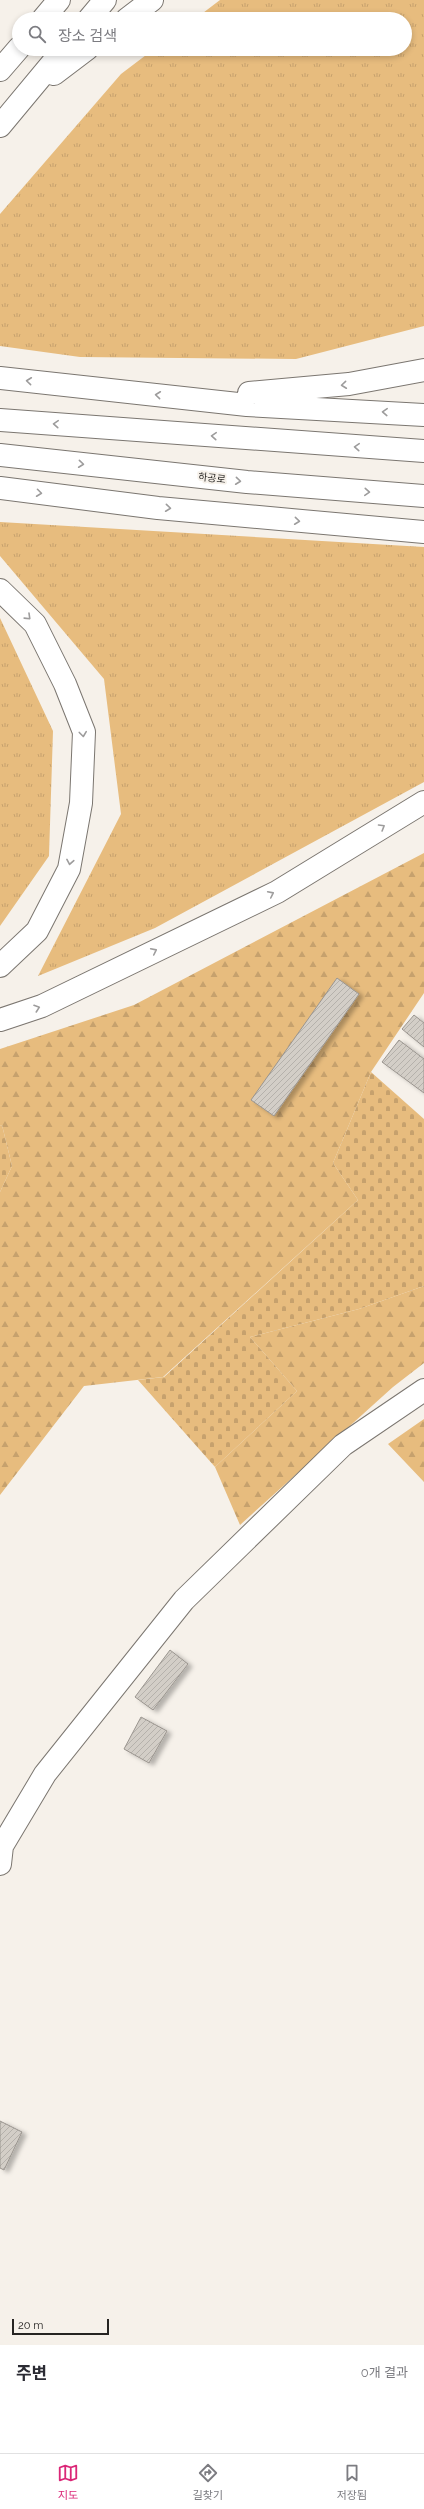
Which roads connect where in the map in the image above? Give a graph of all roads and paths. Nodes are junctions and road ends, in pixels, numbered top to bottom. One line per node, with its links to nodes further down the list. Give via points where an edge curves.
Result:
1 (59, 0): 4 (main road)
2 (105, 0): 5 (main road)
3 (152, 0): 6 (main road)
4 (49, 12)
5 (95, 12)
6 (136, 12)
7 (12, 56): 10 (main road)
8 (58, 56): 11 (main road)
9 (78, 56): 11 (main road)
10 (0, 70)
11 (23, 97): 12 (main road)
12 (0, 126)
13 (424, 370): 15 (main road, one-way to 15, via 349,384)
14 (0, 378): 15 (main road, one-way to 14)
15 (190, 399): 16 (main road, one-way to 15, via 247,405)
16 (424, 415)
17 (0, 420): 18 (main road, one-way to 17)
18 (424, 451)
19 (0, 455): 21 (main road, 하공로, one-way to 21, via 247,482)
20 (0, 488): 22 (main road, one-way to 22, via 158,508)
21 (424, 496)
22 (424, 532)
23 (0, 590): 25 (main road, one-way to 25, via 35,624 65,684 84,732 81,803 69,869 37,931)
24 (424, 802): 26 (main road, one-way to 24, via 42,1006 277,892)
25 (0, 966)
26 (0, 1020)
27 (424, 1390): 28 (main road, via 343,1445 184,1600 45,1774 2,1846)
28 (0, 1864)

